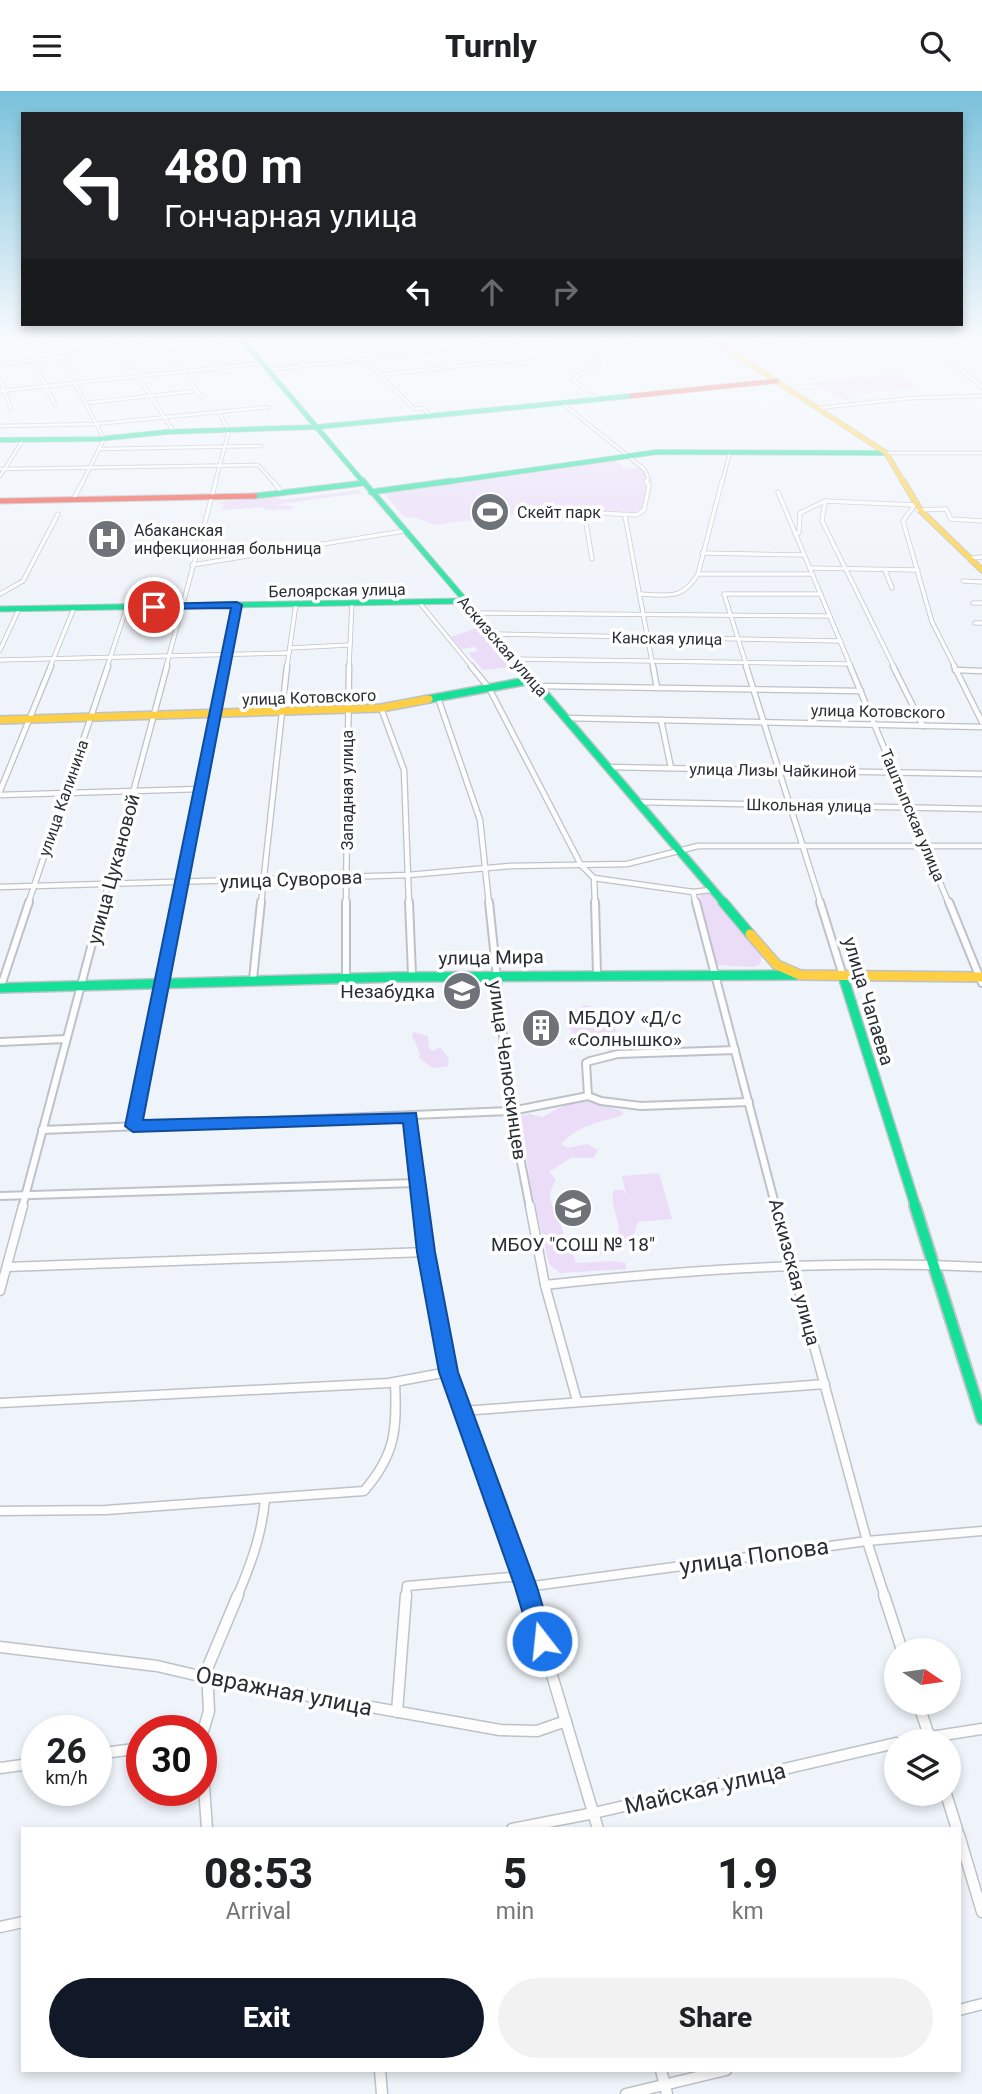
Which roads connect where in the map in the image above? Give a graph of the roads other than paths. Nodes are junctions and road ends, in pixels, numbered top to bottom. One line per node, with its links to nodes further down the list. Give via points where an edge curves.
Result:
1 (99, 430): 8 (street)
2 (256, 430): 7 (street)
3 (320, 430): 22 (street, Аскизская улица)
4 (596, 430): 17 (street)
5 (852, 430): 15 (street)
6 (174, 432): 7 (street); 8 (street)
7 (229, 432): 12 (street, улица Цукановой)
8 (104, 439): 10 (street); 13 (street)
9 (0, 440): 10 (street)
10 (23, 440): 20 (street)
11 (261, 446): 12 (street)
12 (225, 447): 13 (street); 18 (street, улица Цукановой)
13 (99, 449): 19 (street)
14 (730, 452): 15 (street); 17 (street); 38 (street)
15 (886, 453): 16 (street); 30 (street)
16 (982, 453)
17 (627, 456): 23 (street); 34 (street, via 644,469 649,487 643,513)
18 (219, 465): 19 (street); 25 (street, via 261,466); 26 (street, улица Цукановой)
19 (89, 467): 20 (street); 27 (street)
20 (2, 469): 21 (street)
21 (0, 477)
22 (364, 483): 23 (street, Аскизская улица); 25 (street)
23 (372, 492): 36 (street, Аскизская улица)
24 (778, 492): 37 (street, Таштыпская улица)
25 (282, 493): 26 (street)
26 (209, 498): 27 (street); 43 (street, улица Цукановой)
27 (73, 500): 28 (street)
28 (0, 501)
29 (825, 501): 30 (street); 37 (street, via 800,513); 44 (street, via 822,521)
30 (916, 507): 35 (street, via 946,509 951,519); 41 (street); 46 (street, via 903,521)
31 (535, 510): 32 (street)
32 (584, 510): 34 (street); 42 (street)
33 (58, 515): 53 (street, via 23,581)
34 (625, 516): 54 (street)
35 (982, 521)
36 (404, 531): 43 (street); 56 (street, Аскизская улица)
37 (796, 535): 39 (street, Таштыпская улица)
38 (702, 553): 39 (street); 49 (street)
39 (804, 555): 48 (street, Таштыпская улица)
40 (982, 557): 41 (street)
41 (969, 558): 47 (street)
42 (592, 559)
43 (192, 565): 63 (street, улица Цукановой)
44 (844, 569): 45 (street); 48 (street); 111 (street)
45 (885, 570): 46 (street); 52 (street)
46 (918, 570): 90 (street, via 932,622)
47 (982, 570)
48 (811, 571): 49 (street); 55 (street, Таштыпская улица)
49 (698, 574): 54 (street, via 691,589 680,594)
50 (963, 582): 51 (street)
51 (982, 582)
52 (892, 588)
53 (0, 594)
54 (640, 594): 69 (street)
55 (821, 594): 70 (street, улица Чапаева, via 724,594); 71 (street, Таштыпская улица)
56 (464, 601): 57 (street, Белоярская улица); 68 (street, Аскизская улица)
57 (419, 602): 58 (street, Белоярская улица); 93 (street)
58 (352, 603): 61 (street, Белоярская улица); 78 (street, Западная улица)
59 (973, 603): 60 (street)
60 (982, 603)
61 (296, 604): 62 (street, Белоярская улица); 80 (street)
62 (237, 605): 63 (street, Белоярская улица); 81 (street)
63 (181, 606): 64 (street, Белоярская улица); 82 (street, улица Цукановой)
64 (127, 607): 65 (street, Белоярская улица); 83 (street, улица Калинина)
65 (74, 608): 67 (street, Белоярская улица); 84 (street)
66 (0, 609): 67 (street, Белоярская улица)
67 (19, 609): 79 (street)
68 (474, 613): 69 (street); 74 (street, Аскизская улица)
69 (644, 615): 70 (street); 75 (street)
70 (730, 615): 71 (street); 76 (street, улица Чапаева)
71 (830, 616): 77 (street, Таштыпская улица)
72 (975, 623): 73 (street)
73 (982, 623)
74 (493, 634): 75 (street, Канская улица); 85 (street, Аскизская улица)
75 (648, 637): 76 (street, Канская улица); 87 (street)
76 (738, 639): 77 (street, Канская улица); 88 (street, улица Чапаева)
77 (841, 641): 89 (street, Таштыпская улица)
78 (349, 645): 80 (street); 99 (street, Западная улица)
79 (0, 650)
80 (289, 651): 81 (street); 100 (street)
81 (227, 655): 82 (street); 101 (street)
82 (169, 656): 83 (street); 102 (street, улица Цукановой)
83 (110, 657): 84 (street); 103 (street, улица Калинина)
84 (54, 658): 86 (street); 105 (street)
85 (514, 659): 87 (street); 92 (street, Аскизская улица)
86 (0, 660)
87 (653, 661): 88 (street); 94 (street)
88 (745, 663): 89 (street); 95 (street, улица Чапаева)
89 (850, 664): 96 (street, Таштыпская улица)
90 (955, 670): 91 (street); 110 (street)
91 (982, 671)
92 (534, 683): 93 (street, улица Котовского); 94 (street); 104 (street, Аскизская улица)
93 (489, 688): 97 (street, улица Котовского); 129 (street)
94 (657, 688): 95 (street)
95 (754, 689): 96 (street); 108 (street, улица Чапаева)
96 (862, 691): 109 (street, Таштыпская улица)
97 (438, 698): 98 (street, улица Котовского); 130 (street, улица Челюскинцев, via 480,820)
98 (381, 708): 99 (street, улица Котовского); 131 (street, via 404,769)
99 (347, 710): 100 (street, улица Котовского); 132 (street, Западная улица)
100 (281, 712): 101 (street, улица Котовского); 134 (street)
101 (215, 714): 102 (street, улица Котовского); 117 (street)
102 (153, 715): 103 (street, улица Котовского); 118 (street, улица Цукановой)
103 (91, 717): 105 (street, улица Котовского); 120 (street, улица Калинина)
104 (564, 718): 107 (street, улица Котовского); 112 (street, Аскизская улица)
105 (29, 719): 106 (street, улица Котовского); 119 (street)
106 (0, 720)
107 (661, 720): 108 (street, улица Котовского); 113 (street)
108 (763, 722): 109 (street, улица Котовского); 114 (street, улица Чапаева)
109 (875, 725): 111 (street, улица Котовского); 115 (street, Таштыпская улица)
110 (982, 725): 111 (street, улица Котовского)
111 (923, 726)
112 (607, 767): 113 (street, улица Лизы Чайкиной); 121 (street, Аскизская улица)
113 (671, 768): 114 (street, улица Лизы Чайкиной)
114 (779, 770): 115 (street, улица Лизы Чайкиной); 122 (street, улица Чапаева)
115 (896, 772): 116 (street, улица Лизы Чайкиной); 123 (street, Таштыпская улица)
116 (982, 774)
117 (200, 789): 118 (street); 135 (street)
118 (135, 791): 120 (street); 136 (street, улица Цукановой)
119 (0, 793): 120 (street)
120 (65, 793): 137 (street, улица Калинина)
121 (637, 802): 122 (street, Школьная улица); 128 (street, Аскизская улица)
122 (790, 805): 123 (street, Школьная улица); 125 (street, улица Чапаева)
123 (910, 807): 124 (street, Школьная улица); 126 (street, Таштыпская улица)
124 (982, 809)
125 (803, 845): 126 (street, улица Суворова); 128 (street, улица Суворова, via 698,846); 149 (street, улица Чапаева)
126 (926, 846): 127 (street, улица Суворова); 151 (street, Таштыпская улица)
127 (982, 846)
128 (678, 851): 129 (street, улица Суворова, via 628,864); 139 (street, Аскизская улица)
129 (581, 865): 130 (street, улица Суворова); 133 (street)
130 (487, 869): 131 (street, улица Суворова); 143 (street, улица Челюскинцев)
131 (408, 875): 132 (street, улица Суворова); 146 (street)
132 (346, 877): 134 (street, улица Суворова); 148 (street, Западная улица)
133 (594, 878): 140 (street); 142 (street)
134 (263, 880): 135 (street, улица Суворова); 150 (street)
135 (184, 882): 136 (street, улица Суворова); 152 (street)
136 (108, 884): 137 (street, улица Суворова); 153 (street, улица Цукановой)
137 (34, 886): 138 (street, улица Суворова); 154 (street, улица Калинина)
138 (0, 887)
139 (711, 890): 140 (street); 141 (street, Аскизская улица)
140 (693, 892): 144 (street, Аскизская улица)
141 (766, 955): 145 (street, via 768,970); 147 (street, Аскизская улица)
142 (597, 973): 143 (street, улица Мира); 144 (street, улица Мира)
143 (494, 974): 146 (street, улица Мира); 160 (street, улица Челюскинцев)
144 (715, 974): 145 (street, улица Мира); 157 (street, Аскизская улица)
145 (761, 974): 147 (street, улица Мира)
146 (412, 975): 148 (street, улица Мира)
147 (800, 975): 149 (street, улица Мира)
148 (345, 976): 150 (street, улица Мира)
149 (843, 976): 151 (street, улица Мира); 169 (street, улица Чапаева)
150 (254, 979): 152 (street, улица Мира)
151 (981, 979)
152 (162, 982): 153 (street, улица Мира); 162 (street)
153 (83, 985): 154 (street, улица Мира); 155 (street, улица Цукановой)
154 (0, 988)
155 (66, 1039): 156 (street); 163 (street, улица Цукановой)
156 (0, 1042)
157 (735, 1050): 158 (street, via 592,1059 586,1063); 159 (street, Аскизская улица)
158 (588, 1096): 159 (street, via 619,1106); 160 (street)
159 (749, 1102): 168 (street, Аскизская улица)
160 (511, 1111): 161 (street); 172 (street, улица Челюскинцев)
161 (410, 1117): 162 (street); 164 (street)
162 (133, 1126): 163 (street)
163 (42, 1130): 165 (street, улица Цукановой)
164 (417, 1183): 165 (street); 167 (street)
165 (26, 1195): 166 (street); 170 (street, улица Цукановой)
166 (0, 1196)
167 (426, 1252): 170 (street); 174 (street)
168 (792, 1263): 169 (street); 172 (street); 176 (street, Аскизская улица)
169 (934, 1264): 171 (street); 180 (street, улица Чапаева)
170 (7, 1267): 173 (street, улица Цукановой)
171 (982, 1268)
172 (545, 1285): 177 (street, улица Челюскинцев)
173 (0, 1291)
174 (448, 1372): 175 (street); 179 (street)
175 (395, 1382): 178 (street); 181 (street, via 394,1445 382,1472 364,1491)
176 (825, 1384): 177 (street); 184 (street, Аскизская улица)
177 (578, 1401): 179 (street)
178 (0, 1403)
179 (462, 1411): 185 (street)
180 (982, 1419)
181 (265, 1499): 182 (street, via 106,1510); 189 (street, via 252,1561 207,1669)
182 (0, 1511)
183 (982, 1531): 184 (street, улица Попова)
184 (867, 1541): 186 (street, улица Попова); 187 (street, Аскизская улица)
185 (521, 1576): 186 (street); 190 (street, via 407,1586)
186 (526, 1587): 192 (street)
187 (898, 1638)
188 (0, 1647): 189 (street, Овражная улица, via 157,1665)
189 (208, 1678): 190 (street, Овражная улица); 191 (street)
190 (397, 1712): 192 (street, Овражная улица, via 500,1730 537,1731)
191 (208, 1715)
192 (566, 1721): 200 (street)
193 (982, 1729): 194 (street)
194 (961, 1733)
195 (884, 1746): 200 (street, Майская улица)
196 (21, 1765): 197 (street)
197 (0, 1768)
198 (206, 1806): 201 (street)
199 (950, 1806): 204 (street)
200 (594, 1813): 202 (street, Майская улица); 203 (street)
201 (208, 1827)
202 (522, 1827)
203 (598, 1827)
204 (956, 1827)
205 (961, 1842): 206 (street)
206 (982, 1912)
207 (21, 1922): 208 (street)
208 (0, 1927)
209 (982, 2004): 210 (street)
210 (961, 2009)
211 (380, 2072): 215 (street)
212 (662, 2072): 214 (street)
213 (720, 2072): 214 (street)
214 (666, 2090): 216 (street)
215 (382, 2094)
216 (626, 2094)

